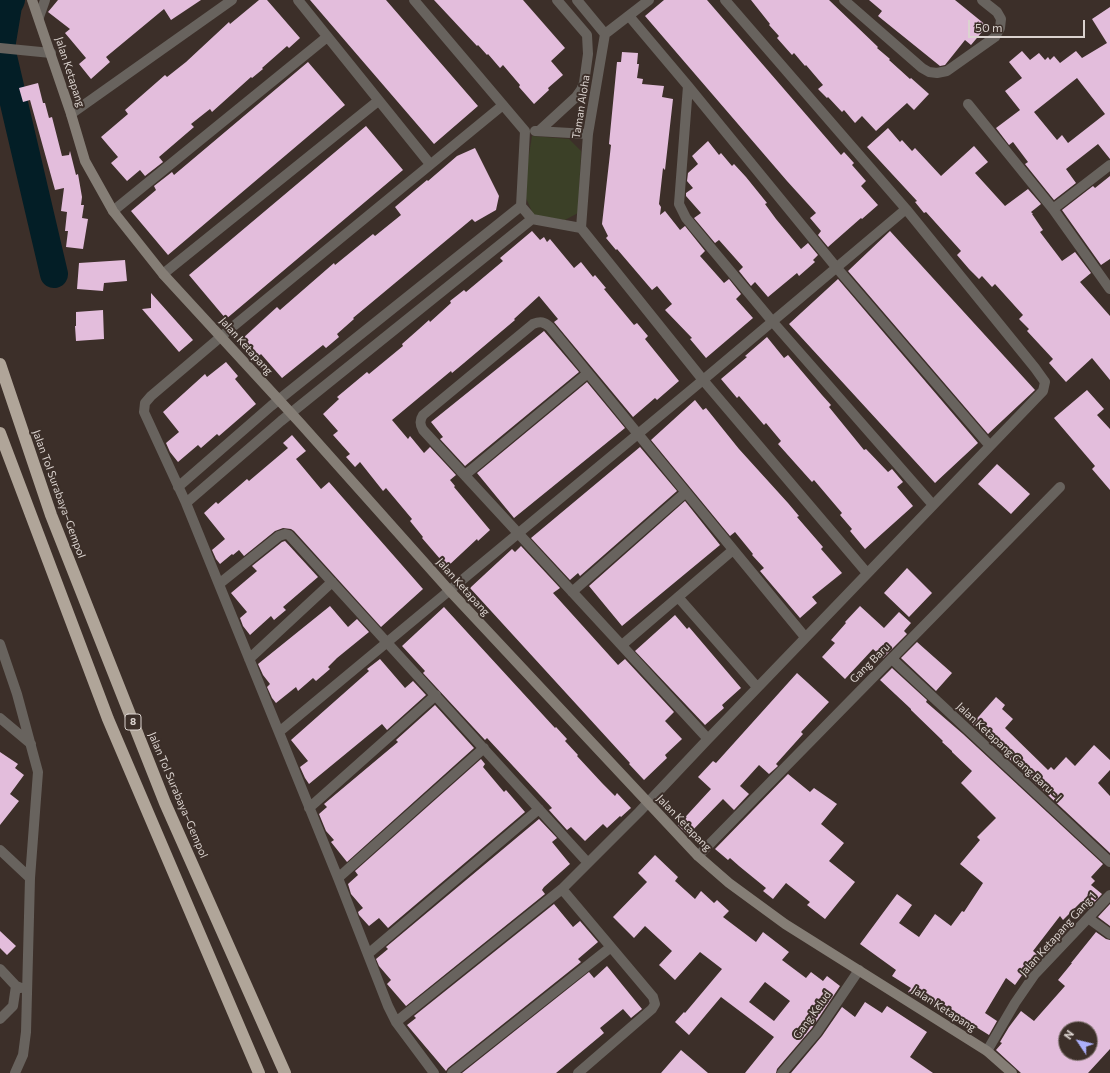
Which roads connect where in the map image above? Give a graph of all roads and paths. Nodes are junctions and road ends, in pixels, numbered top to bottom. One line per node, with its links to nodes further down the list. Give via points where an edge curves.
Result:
1 (32, 0): 13 (street, Jalan Ketapang)
2 (45, 0): 13 (street)
3 (232, 0): 22 (street)
4 (298, 0): 15 (street)
5 (414, 0): 21 (street)
6 (557, 0): 24 (street, Taman Aloha, via 587,35 588,54 581,90)
7 (576, 0): 14 (street)
8 (649, 0): 12 (street)
9 (726, 0): 29 (street)
10 (844, 0): 11 (street, via 922,68 937,73 947,71 995,37 1000,28 1000,19 997,12)
11 (982, 0)
12 (629, 16): 14 (street); 18 (street)
13 (39, 17): 17 (street, Jalan Ketapang)
14 (605, 34): 25 (street, Taman Aloha)
15 (327, 37): 19 (street); 31 (street)
16 (0, 48): 17 (street)
17 (51, 53): 22 (street, Jalan Ketapang)
18 (688, 86): 34 (street); 37 (street, via 679,204 686,218)
19 (378, 101): 26 (street); 35 (street)
20 (968, 104): 30 (street)
21 (503, 105): 23 (street); 26 (street)
22 (71, 114): 31 (street, Jalan Ketapang, via 85,161)
23 (525, 131): 24 (street); 28 (street)
24 (539, 131): 25 (street)
25 (588, 134): 33 (street, Taman Aloha)
26 (430, 164): 38 (street)
27 (1110, 165): 30 (street)
28 (521, 206): 32 (street); 42 (street)
29 (906, 209): 34 (street); 46 (street, via 1045,382 1043,391)
30 (1053, 209): 36 (street)
31 (113, 211): 35 (street, Jalan Ketapang)
32 (532, 219): 33 (street); 43 (street)
33 (581, 228): 41 (street)
34 (836, 267): 37 (street); 46 (street)
35 (163, 274): 38 (street, Jalan Ketapang)
36 (1110, 289)
37 (772, 321): 41 (street); 52 (street)
38 (221, 336): 42 (street, Jalan Ketapang); 48 (street, via 145,403 144,412)
39 (0, 364): 98 (highway, Jalan Tol Surabaya–Gempol / 8, via 51,515 165,803)
40 (588, 373): 45 (street); 47 (street); 47 (street, via 550,327 538,322 429,410 420,419 421,427)
41 (703, 380): 45 (street); 55 (street)
42 (279, 400): 43 (street, Jalan Ketapang); 48 (street)
43 (291, 413): 51 (street); 58 (street, Jalan Ketapang)
44 (0, 433): 97 (highway, 8, via 108,719)
45 (638, 434): 50 (street); 53 (street)
46 (990, 446): 52 (street)
47 (465, 475): 53 (street)
48 (178, 487): 51 (street)
49 (1060, 487): 66 (street, Gang Baru)
50 (686, 492): 54 (street); 59 (street)
51 (186, 503): 57 (street)
52 (933, 505): 55 (street)
53 (518, 533): 58 (street); 59 (street)
54 (733, 550): 60 (street); 61 (street)
55 (867, 573): 61 (street)
56 (332, 582): 57 (street, via 292,538 285,534 279,536); 62 (street); 65 (street)
57 (219, 584): 65 (street)
58 (449, 590): 62 (street); 74 (street, Jalan Ketapang)
59 (572, 592): 64 (street)
60 (678, 597): 64 (street); 67 (street)
61 (805, 637): 67 (street)
62 (386, 642): 68 (street); 70 (street)
63 (0, 644): 72 (street)
64 (622, 645): 71 (street)
65 (249, 659): 70 (street)
66 (892, 659): 78 (street, Gang Baru); 79 (street, Jalan Ketapang Gang Baru - I)
67 (757, 687): 71 (street)
68 (436, 695): 73 (street); 75 (street)
69 (0, 718): 72 (street)
70 (279, 732): 75 (street)
71 (708, 739): 74 (street)
72 (31, 744): 81 (street, via 38,772)
73 (484, 748): 76 (street); 82 (street)
74 (647, 803): 78 (street, Jalan Ketapang); 80 (street)
75 (309, 808): 82 (street)
76 (539, 808): 80 (street); 88 (street)
77 (0, 850): 81 (street)
78 (698, 856): 90 (street, Jalan Ketapang, via 729,883 785,924)
79 (1110, 862)
80 (588, 863): 83 (street)
81 (30, 878): 92 (street)
82 (338, 878): 88 (street)
83 (562, 889): 87 (street); 94 (street)
84 (1110, 895): 85 (street, Jalan Ketapang Gang 1)
85 (1088, 918): 86 (street); 95 (street, Jalan Ketapang Gang 1, via 1035,974)
86 (1110, 934)
87 (611, 947): 100 (street); 101 (street, via 653,997 655,1004)
88 (368, 954): 94 (street)
89 (0, 969): 91 (street)
90 (859, 970): 95 (street, Jalan Ketapang); 102 (street, Gang Kelud, via 817,1032)
91 (16, 986): 92 (street); 93 (street, via 13,1006)
92 (27, 990): 96 (street, via 23,1055)
93 (0, 1019)
94 (396, 1022): 99 (street)
95 (987, 1051): 103 (street, Jalan Ketapang)
96 (15, 1073)
97 (259, 1073)
98 (286, 1073)
99 (434, 1073)
100 (452, 1073)
101 (578, 1073)
102 (782, 1073)
103 (1012, 1073)

